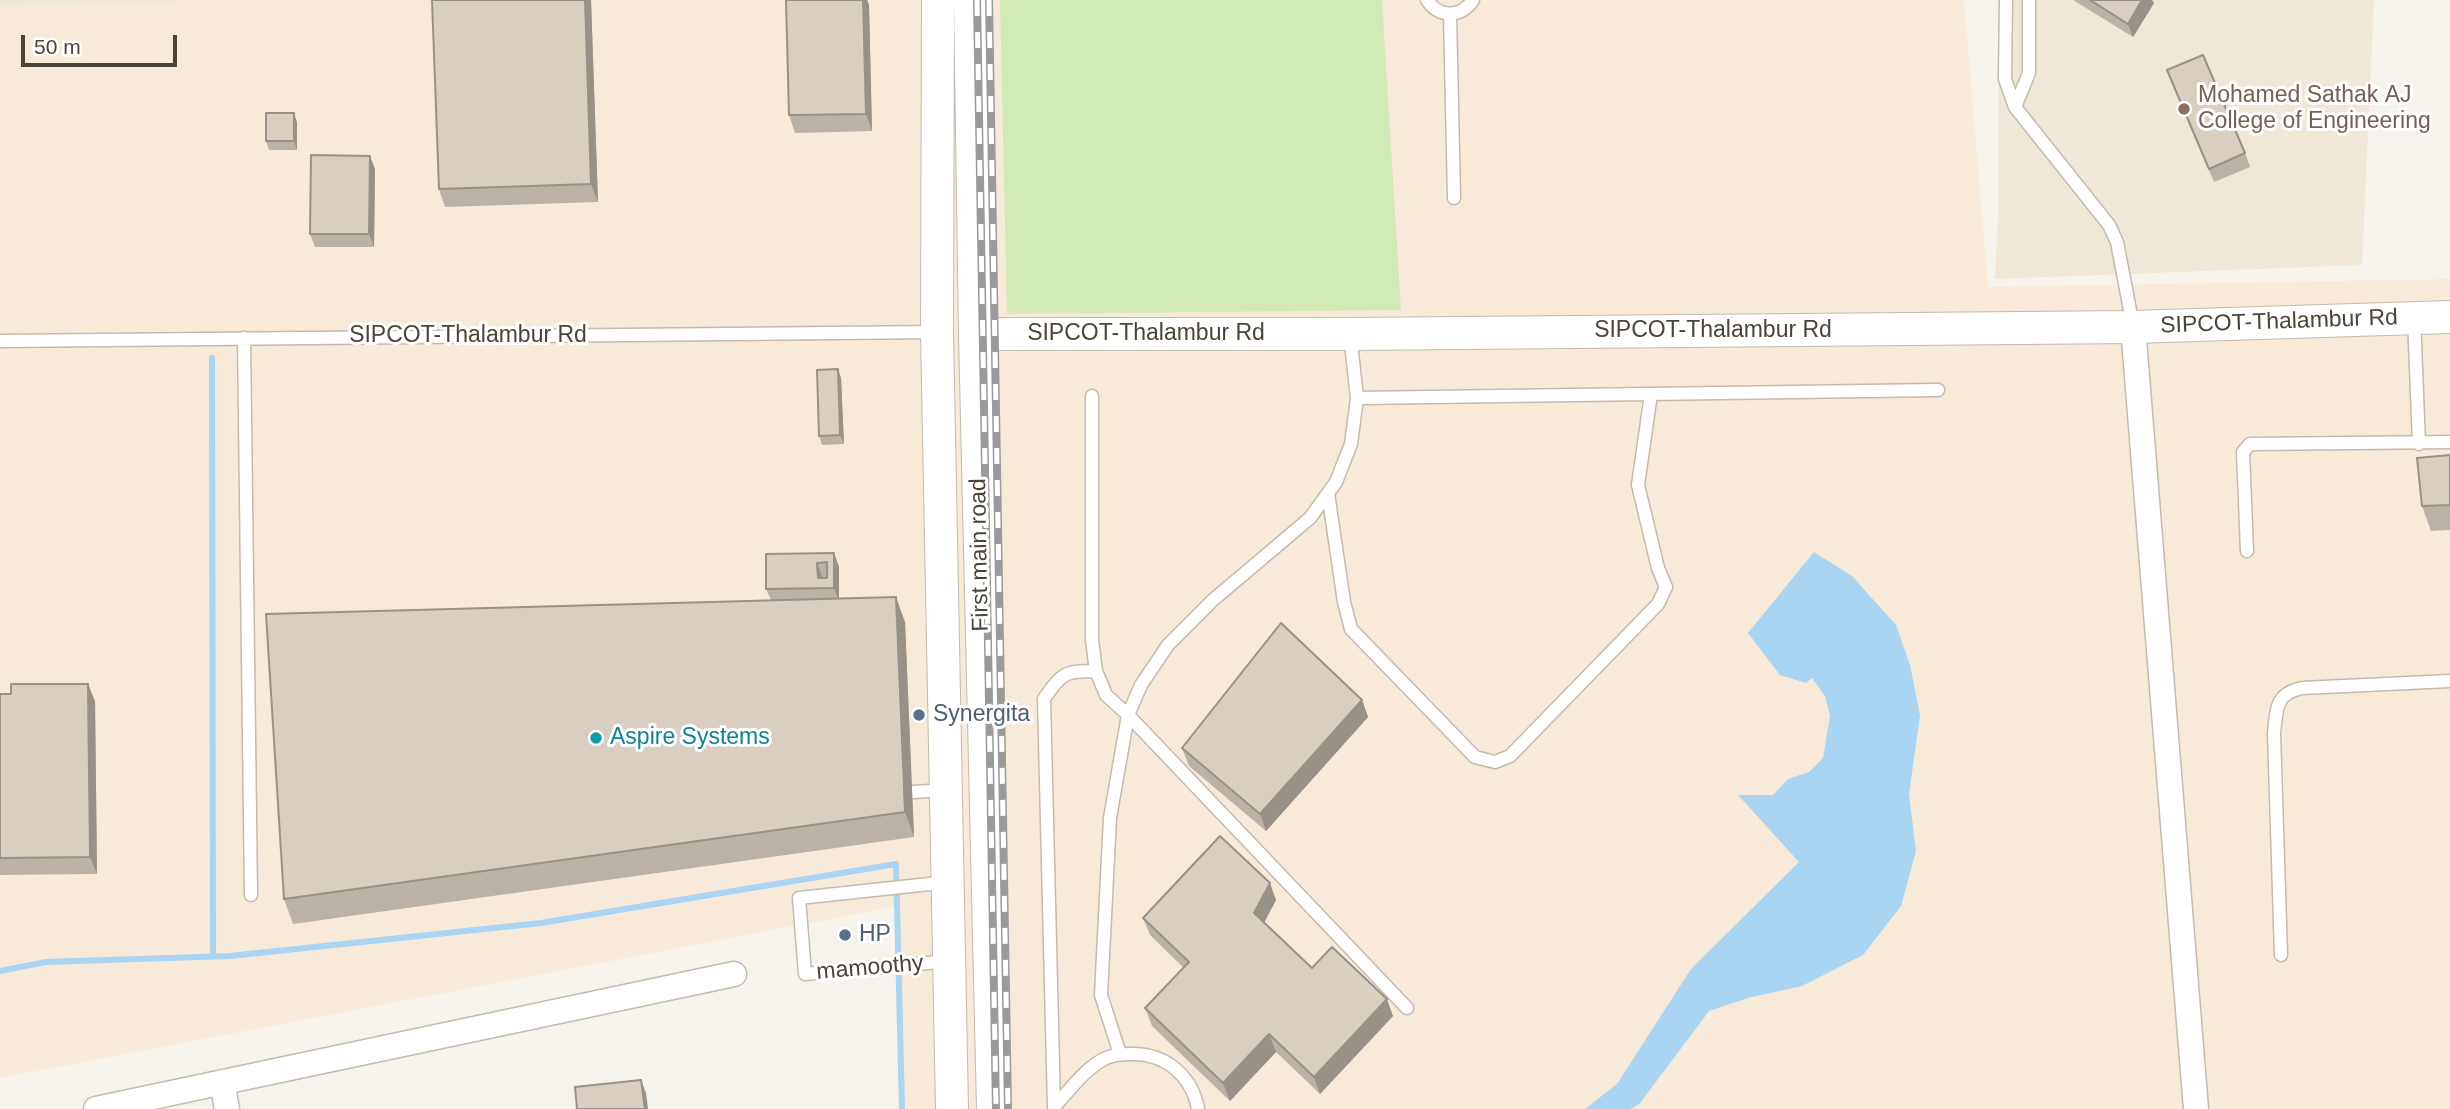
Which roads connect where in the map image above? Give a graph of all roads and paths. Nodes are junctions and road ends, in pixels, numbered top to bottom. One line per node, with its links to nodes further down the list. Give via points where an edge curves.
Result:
1 (938, 0): 14 (street)
2 (971, 0): 15 (street, First main road)
3 (1427, 0): 7 (lane, via 1437,11)
4 (1473, 0): 7 (lane, via 1463,11)
5 (2006, 0): 8 (lane, via 2005,79)
6 (2029, 0): 8 (lane, via 2029,73)
7 (1450, 14): 9 (lane)
8 (2015, 107): 13 (lane, via 2109,225 2120,253)
9 (1454, 198)
10 (2414, 317): 11 (street, SIPCOT-Thalambur Rd); 13 (street, SIPCOT-Thalambur Rd); 24 (lane)
11 (2450, 317): 12 (lane)
12 (2450, 326)
13 (2133, 327): 16 (street, SIPCOT-Thalambur Rd); 46 (street)
14 (937, 332): 17 (lane, SIPCOT-Thalambur Rd); 30 (street)
15 (975, 334): 16 (street, SIPCOT-Thalambur Rd); 44 (street, First main road)
16 (1350, 334): 22 (lane)
17 (244, 338): 18 (lane, SIPCOT-Thalambur Rd); 33 (lane)
18 (0, 341)
19 (1938, 390): 20 (lane)
20 (1651, 394): 22 (lane); 25 (lane, via 1638,485 1666,587 1658,604 1510,756 1495,762 1475,757 1351,629)
21 (1092, 396): 27 (lane, via 1092,640)
22 (1357, 398): 25 (lane, via 1351,444)
23 (2450, 442): 24 (lane)
24 (2418, 444): 26 (lane, via 2250,444 2243,452)
25 (1328, 493): 29 (lane, via 1310,518 1213,600 1168,645 1141,685)
26 (2247, 551)
27 (1096, 671): 29 (lane, via 1106,695); 40 (lane, via 1070,671 1044,699)
28 (2450, 681): 34 (lane, via 2302,688 2280,698 2274,733)
29 (1128, 715): 37 (lane); 38 (lane, via 1110,818 1101,995)
30 (946, 790): 31 (lane); 32 (street)
31 (879, 794)
32 (948, 882): 35 (street); 35 (lane, mamoothy, via 799,898 805,974)
33 (251, 895)
34 (2281, 955)
35 (949, 961): 43 (street)
36 (734, 974): 39 (street)
37 (1407, 1008)
38 (1120, 1054): 40 (lane, via 1088,1069); 45 (lane, via 1149,1054 1169,1063 1185,1077)
39 (222, 1082): 41 (street); 42 (street)
40 (1054, 1108)
41 (96, 1109)
42 (227, 1109)
43 (952, 1109)
44 (993, 1109)
45 (1198, 1109)
46 (2196, 1109)

